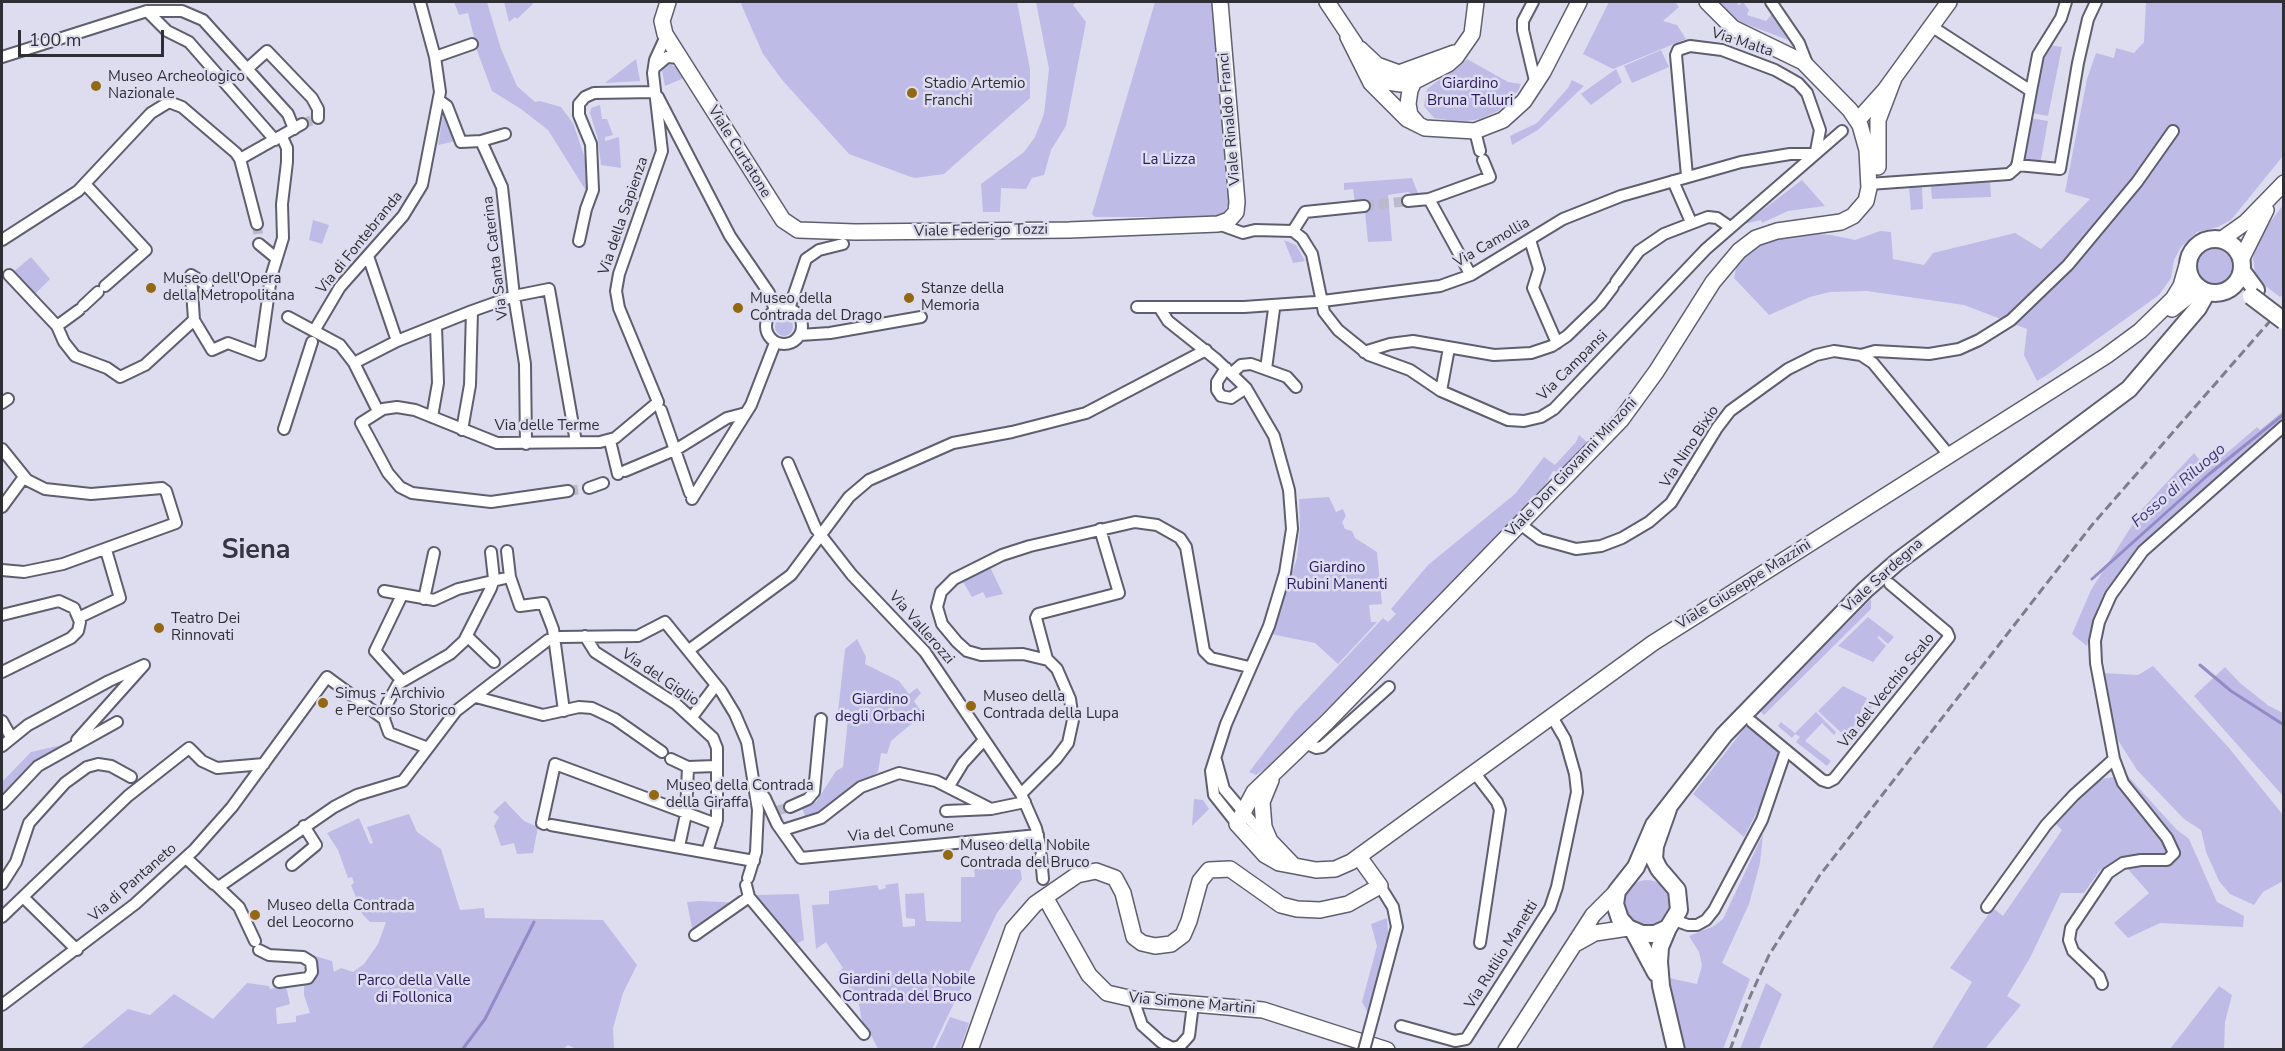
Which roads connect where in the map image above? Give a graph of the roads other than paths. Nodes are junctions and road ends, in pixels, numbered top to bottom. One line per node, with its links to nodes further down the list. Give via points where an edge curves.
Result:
1 (420, 2): 20 (street, Via di Fontebranda)
2 (668, 2): 16 (street, via 662,21)
3 (1327, 2): 18 (street)
4 (1476, 2): 17 (street, via 1473,28)
5 (1533, 2): 27 (street, via 1523,21 1523,30)
6 (1579, 2): 27 (street)
7 (1707, 2): 22 (street, via 1733,28)
8 (1771, 2): 22 (street, via 1799,43)
9 (1949, 2): 14 (street)
10 (2066, 2): 28 (street, via 2061,18 2038,55)
11 (2096, 2): 41 (street, via 2080,54 2060,169)
12 (1220, 3): 50 (street, Viale Rinaldo Franci, via 1238,202 1236,212)
13 (147, 11): 19 (street); 23 (street, via 182,11 198,16); 37 (street, via 158,24 189,42)
14 (1931, 26): 24 (street); 28 (street)
15 (472, 44): 20 (street)
16 (673, 48): 21 (street, Via della Sapienza); 21 (street, via 667,57); 55 (street, Viale Curtatone, via 783,220 800,230)
17 (1456, 52): 18 (street, via 1399,73); 25 (street, via 1448,64)
18 (1358, 54): 26 (street, via 1373,77); 31 (street, via 1380,93 1400,113)
19 (2, 57)
20 (435, 57): 30 (street, Via di Fontebranda)
21 (655, 63): 29 (street, Via della Sapienza)
22 (1809, 66): 33 (street)
23 (247, 69): 32 (street, via 267,51 312,98); 37 (street, via 298,126)
24 (1894, 78): 33 (street); 45 (street, via 1878,120)
25 (1417, 80): 26 (street); 31 (street)
26 (1383, 82): 31 (street)
27 (1536, 85): 34 (street, via 1508,117)
28 (2031, 91): 41 (street)
29 (655, 92): 59 (street, via 594,93 579,104 579,115 591,144 593,190); 76 (street, via 733,242); 102 (street, Via della Sapienza, via 662,151 619,274 616,297)
30 (440, 101): 38 (street, via 450,112 461,142); 61 (street, Via di Fontebranda, via 420,190)
31 (1417, 117): 34 (street, via 1441,129)
32 (318, 118)
33 (1858, 120): 39 (street, Via Campansi); 45 (street, Viale Don Giovanni Minzoni)
34 (1475, 131): 47 (street, via 1490,177)
35 (2173, 131): 95 (street, Via Nino Bixio, via 2137,183 2074,257 2011,320 1959,349 1929,354 1879,351)
36 (505, 134): 38 (street)
37 (279, 138): 40 (street); 62 (street, via 287,148 287,162 282,198 283,238)
38 (481, 141): 70 (street, Via Santa Caterina, via 502,187)
39 (1815, 154): 42 (street, Via Camollia, via 1761,158); 42 (street, Via Malta, via 1820,128 1805,89 1791,78 1716,48 1697,45 1682,48 1676,55); 53 (street, Via Campansi)
40 (240, 159): 44 (street, via 220,137 179,105 166,103 151,113); 52 (street)
41 (2018, 165): 45 (street, via 2009,174)
42 (1687, 176): 43 (street, Via Camollia)
43 (1673, 181): 51 (street); 57 (street, Via Camollia, via 1578,212)
44 (85, 184): 56 (street); 83 (street, via 146,250)
45 (1873, 184): 121 (street, Viale Don Giovanni Minzoni, via 1862,207 1841,222 1777,231 1756,238 1739,250 1707,290 1629,409)
46 (2279, 189): 58 (street, Viale Giuseppe Mazzini); 63 (street, Viale Giuseppe Mazzini)
47 (1429, 199): 48 (street); 65 (street)
48 (1408, 201)
49 (1364, 206): 54 (street, via 1305,212)
50 (1224, 222): 54 (street, via 1255,230); 55 (street, Viale Federigo Tozzi)
51 (1691, 222): 53 (street, via 1714,217); 91 (street, via 1646,244 1591,313)
52 (257, 225)
53 (1730, 227): 101 (street, Via Campansi, via 1547,414 1511,421)
54 (1293, 231): 71 (street, Via Campansi, via 1312,254)
55 (855, 232): 74 (street, via 843,244 815,252 804,262)
56 (2, 240)
57 (1530, 240): 71 (street, Via Camollia, via 1452,282); 91 (street, via 1539,268 1533,288)
58 (2222, 240): 63 (main road, via 2230,243); 64 (main road, Viale Giuseppe Mazzini, via 2213,238 2197,243)
59 (579, 241)
60 (259, 244): 62 (street)
61 (368, 256): 85 (street, Via di Fontebranda, via 335,293); 88 (street)
62 (276, 258): 81 (street, via 260,355 228,343 212,350)
63 (2242, 264): 68 (main road, Viale Giuseppe Mazzini); 69 (main road)
64 (2187, 265): 68 (main road, via 2192,279); 86 (street, Viale Giuseppe Mazzini, via 2179,291)
65 (1468, 270)
66 (5, 272): 83 (street)
67 (207, 285): 81 (street, via 191,275)
68 (2215, 290): 69 (main road); 86 (street, Viale Giuseppe Mazzini); 178 (main road, Viale Sardegna, via 2160,365 2069,436 1957,514 1872,583 1731,727)
69 (2254, 293): 78 (main road); 82 (main road, bridge)
70 (514, 296): 77 (street); 110 (street, via 545,290); 111 (street, Via Santa Caterina, via 525,364)
71 (1320, 301): 73 (street, Via Camollia, via 1237,308); 94 (street, Via Campansi, via 1328,321)
72 (1137, 307): 73 (street, Via Camollia)
73 (1159, 307): 93 (street, via 1170,322)
74 (789, 309): 76 (street); 87 (street, via 801,320)
75 (1274, 309): 97 (street)
76 (775, 310): 90 (street, via 766,325)
77 (472, 311): 84 (street); 108 (street, via 470,385)
78 (2283, 311)
79 (288, 317): 85 (street)
80 (921, 317): 87 (street)
81 (194, 320): 83 (street, via 150,361 122,377 75,356)
82 (2283, 321)
83 (57, 326)
84 (436, 326): 88 (street); 105 (street, via 438,383)
85 (315, 328): 96 (street, via 340,345)
86 (2140, 331): 114 (street, Viale Giuseppe Mazzini, via 2087,369)
87 (800, 335): 90 (street, via 789,344)
88 (397, 341): 96 (street)
89 (312, 342): 107 (street)
90 (775, 343): 104 (street)
91 (1557, 343): 92 (street, via 1517,356)
92 (1449, 348): 94 (street, via 1413,341); 101 (street)
93 (1206, 350): 98 (street); 123 (street, via 1086,413 953,443 876,477 849,497)
94 (1364, 352): 101 (street, Via Campansi, via 1410,370)
95 (1861, 355): 114 (street, via 1883,374); 121 (street, Via Nino Bixio, via 1842,351 1816,354 1751,394 1720,423 1671,503 1622,538 1576,549 1540,539)
96 (354, 363): 103 (street)
97 (1266, 369): 98 (street, via 1244,364); 99 (street, via 1290,379)
98 (1229, 370): 100 (street); 100 (street, via 1216,386 1221,396 1231,398)
99 (1296, 387)
100 (1246, 388): 143 (street, via 1277,443 1291,503 1291,546)
101 (1441, 391)
102 (660, 406): 109 (street, Via delle Terme); 113 (street, Via della Sapienza)
103 (378, 411): 105 (street, Via delle Terme, via 401,407); 119 (street, via 361,423 388,473 412,493 491,502)
104 (746, 413): 113 (street, via 727,418); 113 (street, Via della Sapienza, via 691,496)
105 (432, 417): 108 (street, Via delle Terme)
106 (2283, 426): 164 (street, via 2146,547 2108,600 2097,628 2095,649)
107 (284, 429)
108 (462, 430): 111 (street, Via delle Terme, via 493,442)
109 (610, 441): 110 (street, Via delle Terme); 116 (street)
110 (576, 442): 111 (street, Via delle Terme)
111 (526, 444)
112 (2, 448): 117 (street)
113 (676, 449): 116 (street)
114 (1949, 455): 150 (street, Viale Giuseppe Mazzini, via 1672,631)
115 (788, 463): 123 (street, Via Vallerozzi)
116 (621, 473): 118 (street)
117 (24, 477): 120 (street); 124 (street, via 38,487 70,493 157,487 166,491 176,523)
118 (589, 488)
119 (568, 491)
120 (2, 507)
121 (1520, 525): 159 (street, Viale Don Giovanni Minzoni)
122 (1100, 529): 141 (street, via 1119,593 1038,614); 141 (street, via 1002,555 949,582 938,598 937,612 942,624 967,651 985,655 1029,654); 143 (street, via 1145,522 1180,538 1189,558 1204,651 1210,658)
123 (821, 534): 140 (street, via 791,574); 158 (street, Via Vallerozzi, via 852,575 925,652)
124 (105, 550): 128 (street, via 39,570); 136 (street, via 120,598)
125 (507, 551): 129 (street)
126 (491, 552): 130 (street)
127 (434, 553): 134 (street)
128 (2, 570)
129 (510, 577): 130 (street); 139 (street, via 520,606 543,603)
130 (494, 579): 134 (street, via 438,599); 137 (street)
131 (1890, 584): 163 (street, Via del Vecchio Scalo, via 1947,632 1949,639 1832,781 1822,780)
132 (384, 591): 133 (street)
133 (402, 594): 134 (street); 145 (street, via 375,651)
134 (424, 599)
135 (2, 615): 136 (street, via 59,602 71,605)
136 (80, 617): 144 (street, via 79,628 71,638)
137 (467, 636): 142 (street); 145 (street, via 453,652)
138 (585, 636): 139 (street); 140 (street, via 638,636 665,622); 151 (street, Via del Giglio, via 598,655)
139 (555, 638): 148 (street); 149 (street)
140 (689, 650): 146 (street)
141 (1047, 659): 173 (street, via 1055,666 1068,693 1073,711 1072,732 1061,753)
142 (494, 662)
143 (1249, 667): 165 (street)
144 (2, 672)
145 (402, 681): 152 (street, via 391,696)
146 (716, 685): 151 (street); 171 (street, via 745,735)
147 (1389, 687): 159 (street, via 1322,747)
148 (476, 697): 149 (street, via 543,715); 162 (street, via 453,714)
149 (564, 711): 168 (street, via 592,708)
150 (1551, 715): 169 (street, Viale Giuseppe Mazzini); 214 (street, Via Rutilio Manetti, via 1564,735 1577,792 1550,908 1466,1039 1455,1041)
151 (693, 717): 167 (street, Via del Giglio, via 714,738)
152 (384, 719): 162 (street, via 389,733); 166 (street, Via di Pantaneto, via 324,682)
153 (820, 719): 175 (street, via 814,792)
154 (2, 721): 157 (street)
155 (117, 722): 160 (street)
156 (1752, 722): 163 (street, Via del Vecchio Scalo)
157 (10, 737): 160 (street, via 144,665); 161 (street)
158 (984, 740): 172 (street, via 960,766); 173 (street, Via Vallerozzi)
159 (1305, 743): 177 (street, Viale Don Giovanni Minzoni)
160 (73, 745): 174 (street, via 38,766)
161 (2, 746)
162 (428, 748): 182 (street, via 399,784 357,795)
163 (1786, 750): 202 (street, via 1762,820 1714,910 1697,925)
164 (2114, 759): 200 (street, via 2046,825); 209 (street, via 2123,783 2167,838 2174,853 2167,860 2123,863 2108,873 2072,928 2068,940 2073,951 2099,976)
165 (1216, 760): 177 (street, via 1221,783 1229,795); 177 (street, via 1210,778 1212,792)
166 (264, 764): 170 (street, via 217,768 202,761 189,748); 188 (street, Via di Pantaneto, via 223,819)
167 (717, 766): 168 (street); 181 (street, Via del Giglio)
168 (688, 767): 180 (street)
169 (1474, 772): 187 (street, Viale Giuseppe Mazzini); 205 (street, via 1500,810)
170 (137, 781): 193 (street, via 107,765 94,764 65,783 30,823 16,862); 199 (street)
171 (756, 786): 183 (street); 189 (street, via 758,833)
172 (949, 786): 176 (street); 183 (street, via 911,773 892,774 861,787 821,818)
173 (1023, 798): 176 (street); 184 (street, Via Vallerozzi)
174 (2, 804)
175 (790, 807)
176 (991, 809): 179 (street)
177 (1248, 809): 191 (street, via 1263,820 1270,841); 191 (street, via 1268,857)
178 (1668, 809): 192 (main road, Viale Sardegna, via 1654,851); 194 (main road, Viale Sardegna, via 1651,830 1637,864)
179 (946, 811)
180 (686, 814): 181 (street); 185 (street); 186 (street, via 555,764 546,824)
181 (716, 824): 186 (street, Via del Giglio)
182 (304, 826): 190 (street, via 316,845); 195 (street)
183 (783, 830): 184 (street, Via del Comune, via 801,858)
184 (1038, 835): 196 (street, Via Vallerozzi)
185 (680, 842)
186 (707, 852): 189 (street)
187 (1359, 857): 191 (street, via 1329,870); 197 (street)
188 (186, 858): 195 (street); 206 (street, Via di Pantaneto)
189 (754, 861): 198 (street, via 747,881)
190 (292, 865)
191 (1293, 865)
192 (1663, 874): 194 (main road, via 1646,871); 202 (main road, Viale Sardegna, via 1679,894 1679,910)
193 (3, 883)
194 (1623, 884): 203 (main road, via 1616,911); 207 (street, Viale Sardegna, via 1593,915)
195 (217, 885): 208 (street, via 239,907 257,945 271,955 303,957 311,962 308,978)
196 (1044, 886): 197 (street, via 1082,873 1112,875 1123,893 1134,937 1155,946 1171,944 1183,935 1202,877 1212,869 1233,870 1277,902 1305,910 1348,904); 211 (street, Via Simone Martini, via 1096,984 1113,995); 218 (street, via 1010,936)
197 (1380, 886): 219 (street, bridge, via 1393,906 1397,927)
198 (749, 897): 204 (street); 215 (street)
199 (24, 898): 201 (street); 206 (street)
200 (1987, 907)
201 (2, 917)
202 (1671, 924): 203 (main road, Viale Sardegna, via 1651,935); 210 (main road, via 1659,952)
203 (1631, 930): 207 (street, Viale Sardegna, via 1595,933); 210 (main road, via 1646,950)
204 (695, 936)
205 (1480, 943)
206 (77, 950): 213 (street, Via di Pantaneto)
207 (1569, 951): 220 (street, Viale Sardegna)
208 (279, 982)
209 (2102, 984)
210 (1661, 986): 221 (main road)
211 (1133, 999): 212 (street, Via Simone Martini); 216 (street, via 1142,1025)
212 (1193, 1004): 216 (street, via 1190,1033); 217 (street, Via Simone Martini, via 1263,1010)
213 (2, 1005)
214 (1401, 1026)
215 (864, 1034)
216 (1176, 1049)
217 (1383, 1049)
218 (970, 1050)
219 (1364, 1050)
220 (1506, 1050)
221 (1676, 1050)

